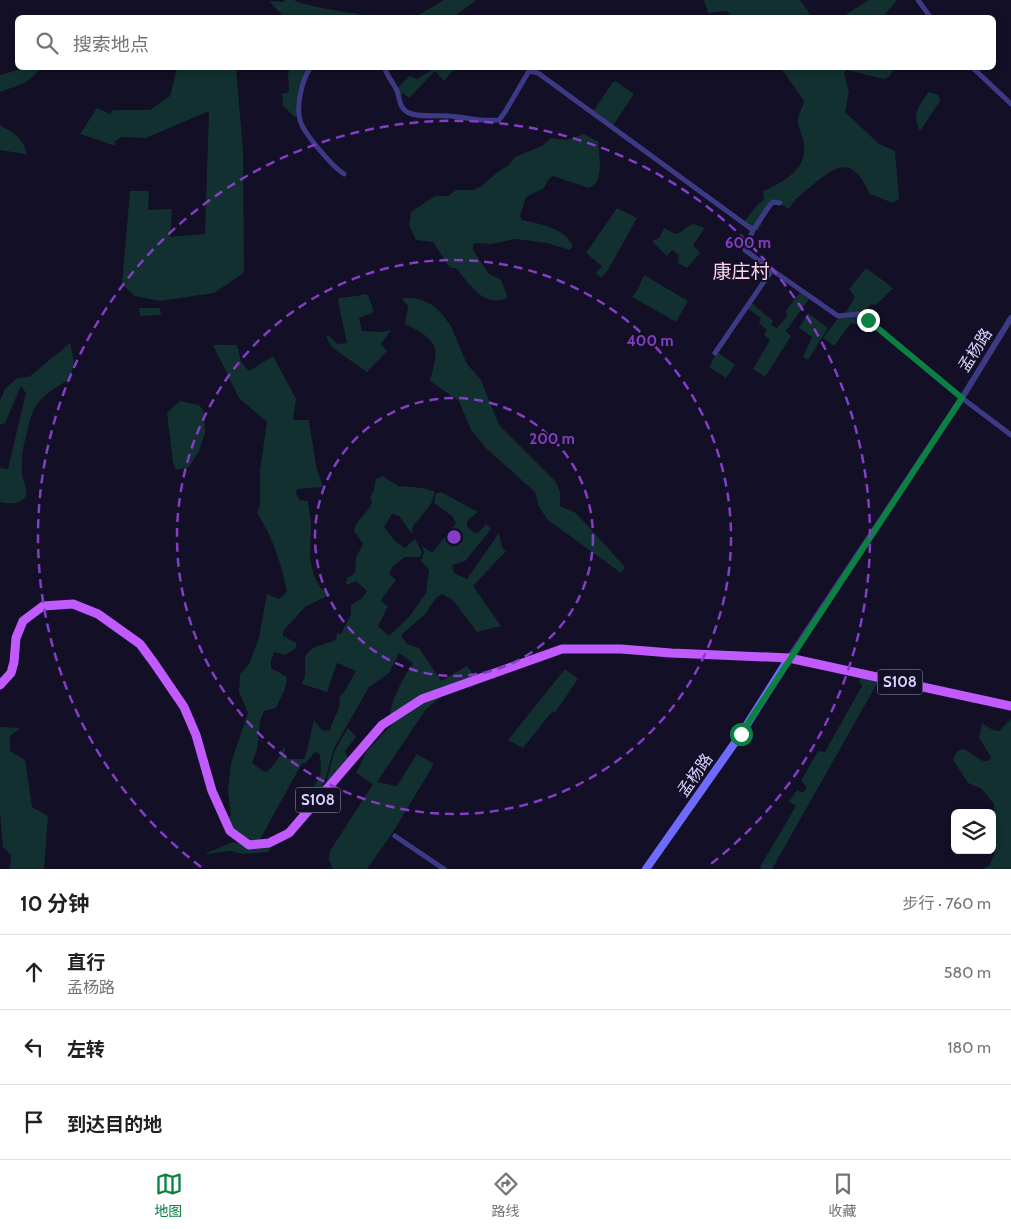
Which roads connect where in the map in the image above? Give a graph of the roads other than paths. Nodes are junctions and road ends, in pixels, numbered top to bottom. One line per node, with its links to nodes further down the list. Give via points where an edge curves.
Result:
1 (918, 0): 2 (street)
2 (929, 15)
3 (309, 70): 7 (street, via 300,91 300,120 309,136)
4 (386, 70): 9 (street, via 400,104 407,112 489,121 499,120 529,71 538,73)
5 (975, 70): 6 (street)
6 (1011, 104)
7 (344, 174)
8 (780, 204): 9 (street, via 773,202)
9 (753, 230): 10 (street, via 745,250)
10 (772, 270): 12 (street); 13 (street, via 838,316 858,314 868,320)
11 (1011, 318): 13 (street, 孟杨路)
12 (714, 353)
13 (962, 398): 14 (street); 15 (street, 孟杨路)
14 (1011, 435)
15 (789, 658): 16 (main road, S108, via 621,649 562,650 517,665 422,699 382,725 289,833 269,843 249,844 230,831 212,791 196,735 184,707 140,644 98,614 73,604 43,606 23,621 16,638 11,673); 17 (main road, S108); 20 (main road, 孟杨路, via 741,734)
16 (0, 685)
17 (1011, 706)
18 (395, 836): 19 (street)
19 (444, 869)
20 (646, 869)

